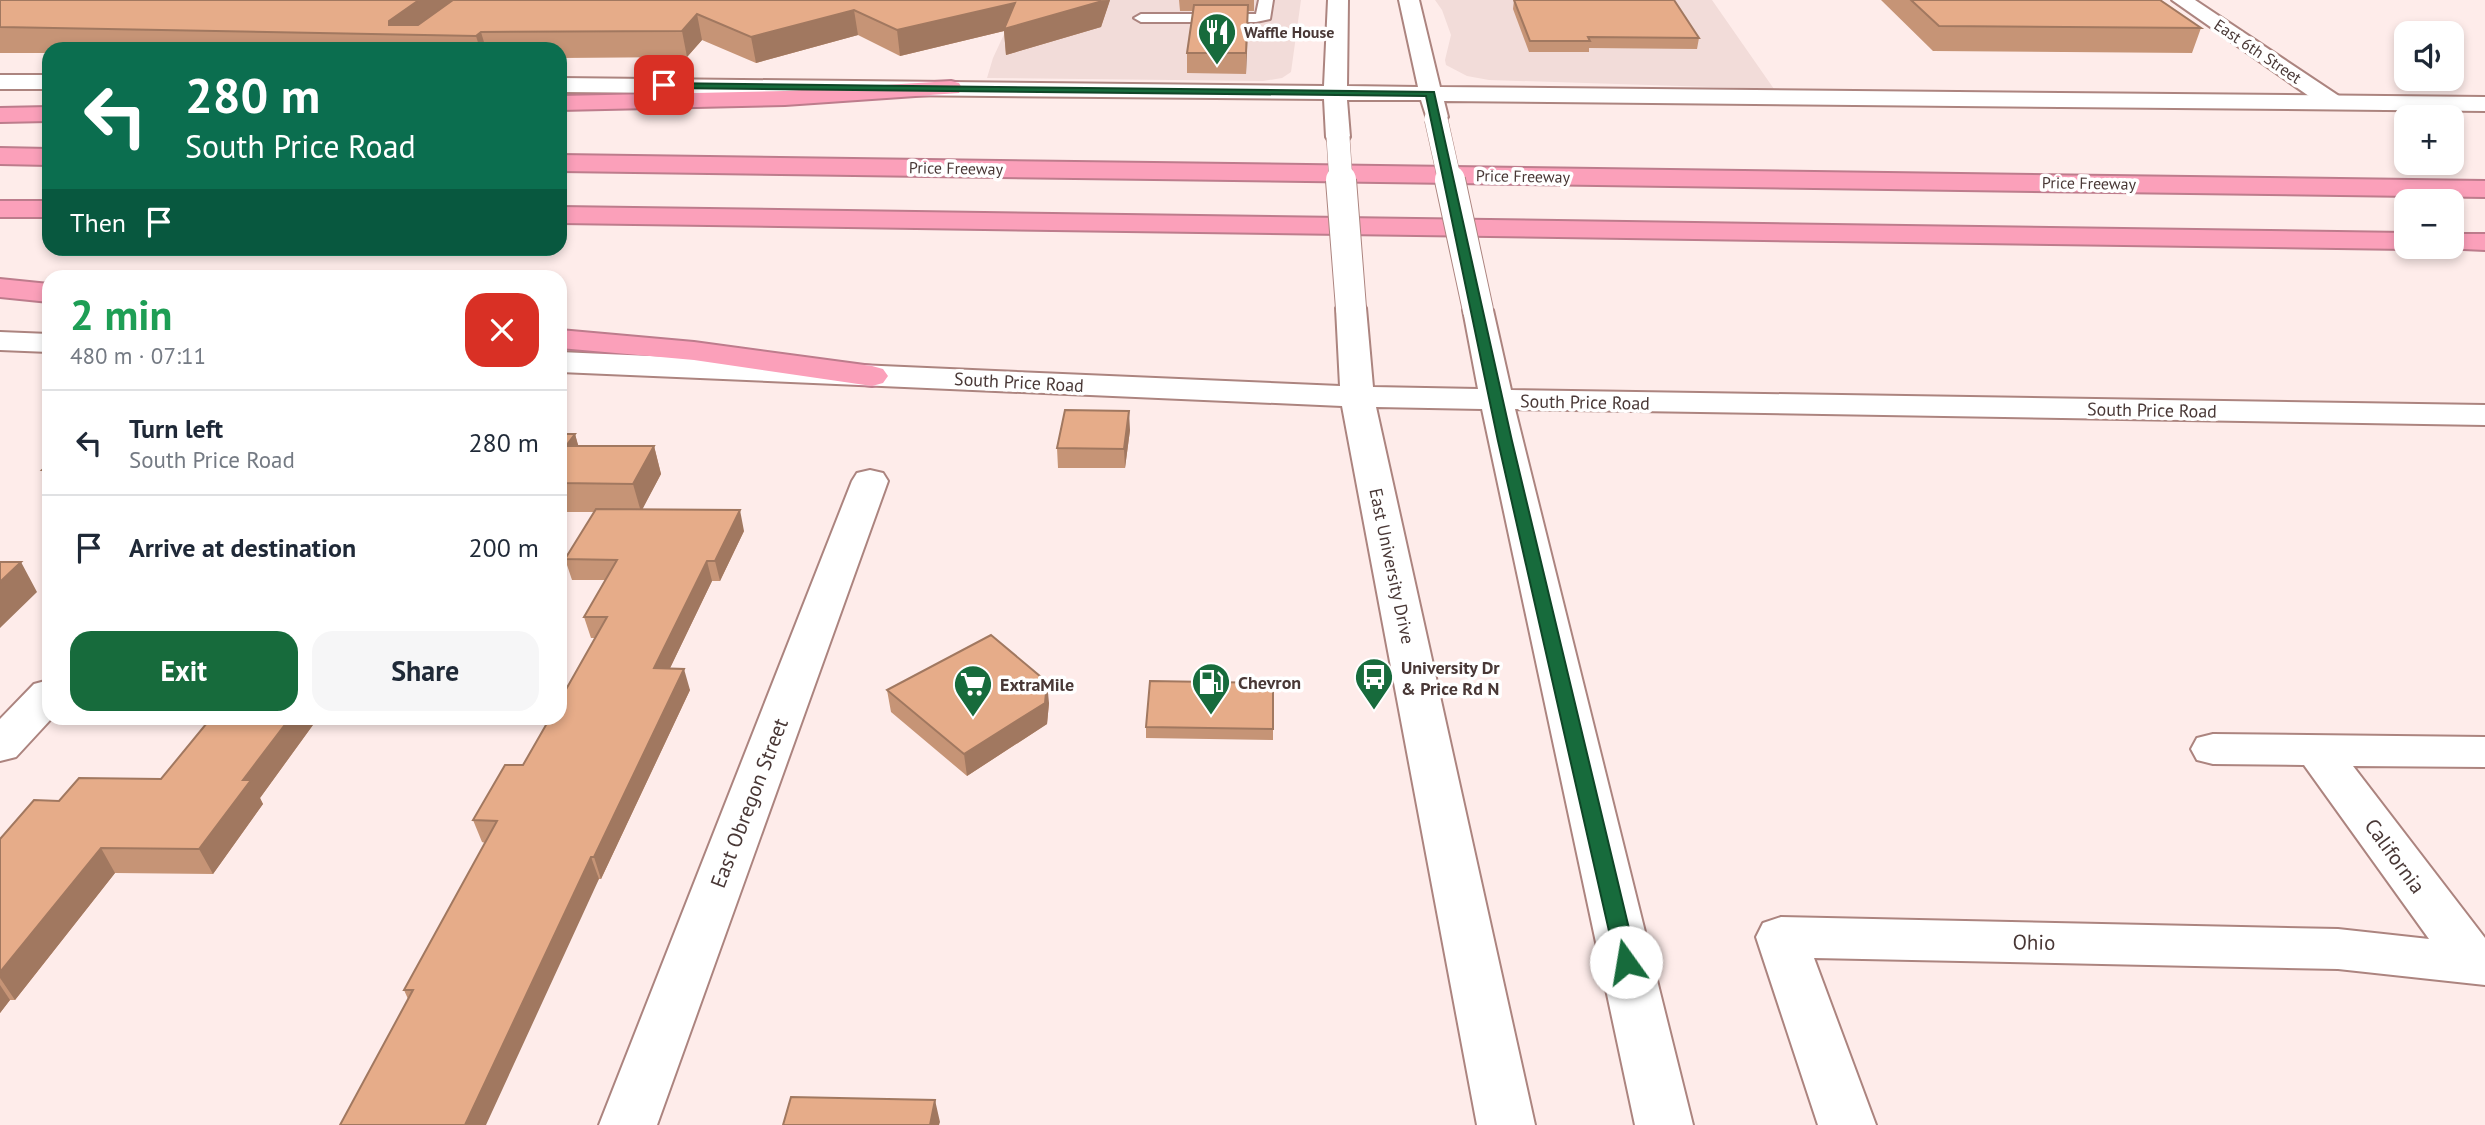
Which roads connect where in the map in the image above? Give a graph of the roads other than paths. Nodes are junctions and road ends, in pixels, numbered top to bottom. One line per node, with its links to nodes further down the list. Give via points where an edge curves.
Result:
1 (1266, 0): 5 (lane, via 1265,16 1256,18)
2 (1338, 0): 13 (main road, East University Drive)
3 (1409, 0): 14 (main road)
4 (2182, 0): 11 (main road, East 6th Street)
5 (1141, 18)
6 (0, 82): 7 (main road)
7 (42, 82)
8 (567, 85): 9 (main road)
9 (951, 88): 10 (highway, via 785,98); 13 (main road)
10 (567, 103)
11 (2334, 103): 12 (main road); 14 (main road)
12 (2485, 104)
13 (1336, 106): 14 (main road); 34 (main road, East University Drive, bridge)
14 (1433, 106): 35 (main road, bridge)
15 (42, 114): 16 (highway)
16 (0, 116)
17 (0, 156): 18 (highway)
18 (42, 157)
19 (567, 163): 20 (highway, Price Freeway)
20 (2485, 189)
21 (0, 209): 22 (highway)
22 (42, 209)
23 (567, 215): 24 (highway)
24 (2394, 241)
25 (2464, 242): 26 (highway)
26 (2485, 242)
27 (0, 289): 28 (highway)
28 (42, 292)
29 (567, 340): 33 (highway, via 694,351)
30 (0, 341): 31 (main road)
31 (42, 343)
32 (567, 362): 33 (main road, South Price Road)
33 (873, 376): 34 (main road, South Price Road)
34 (1357, 397): 35 (main road, South Price Road); 45 (main road, East University Drive)
35 (1498, 401): 36 (main road, South Price Road); 46 (main road)
36 (2485, 415)
37 (870, 481): 44 (main road, East Obregon Street)
38 (42, 701): 39 (main road)
39 (0, 746)
40 (2213, 748): 41 (main road)
41 (2317, 750): 42 (main road); 43 (main road, California)
42 (2485, 752)
43 (2479, 963): 47 (main road, Ohio, via 2338,949 1781,937)
44 (628, 1125)
45 (1506, 1125)
46 (1664, 1125)
47 (1847, 1125)

